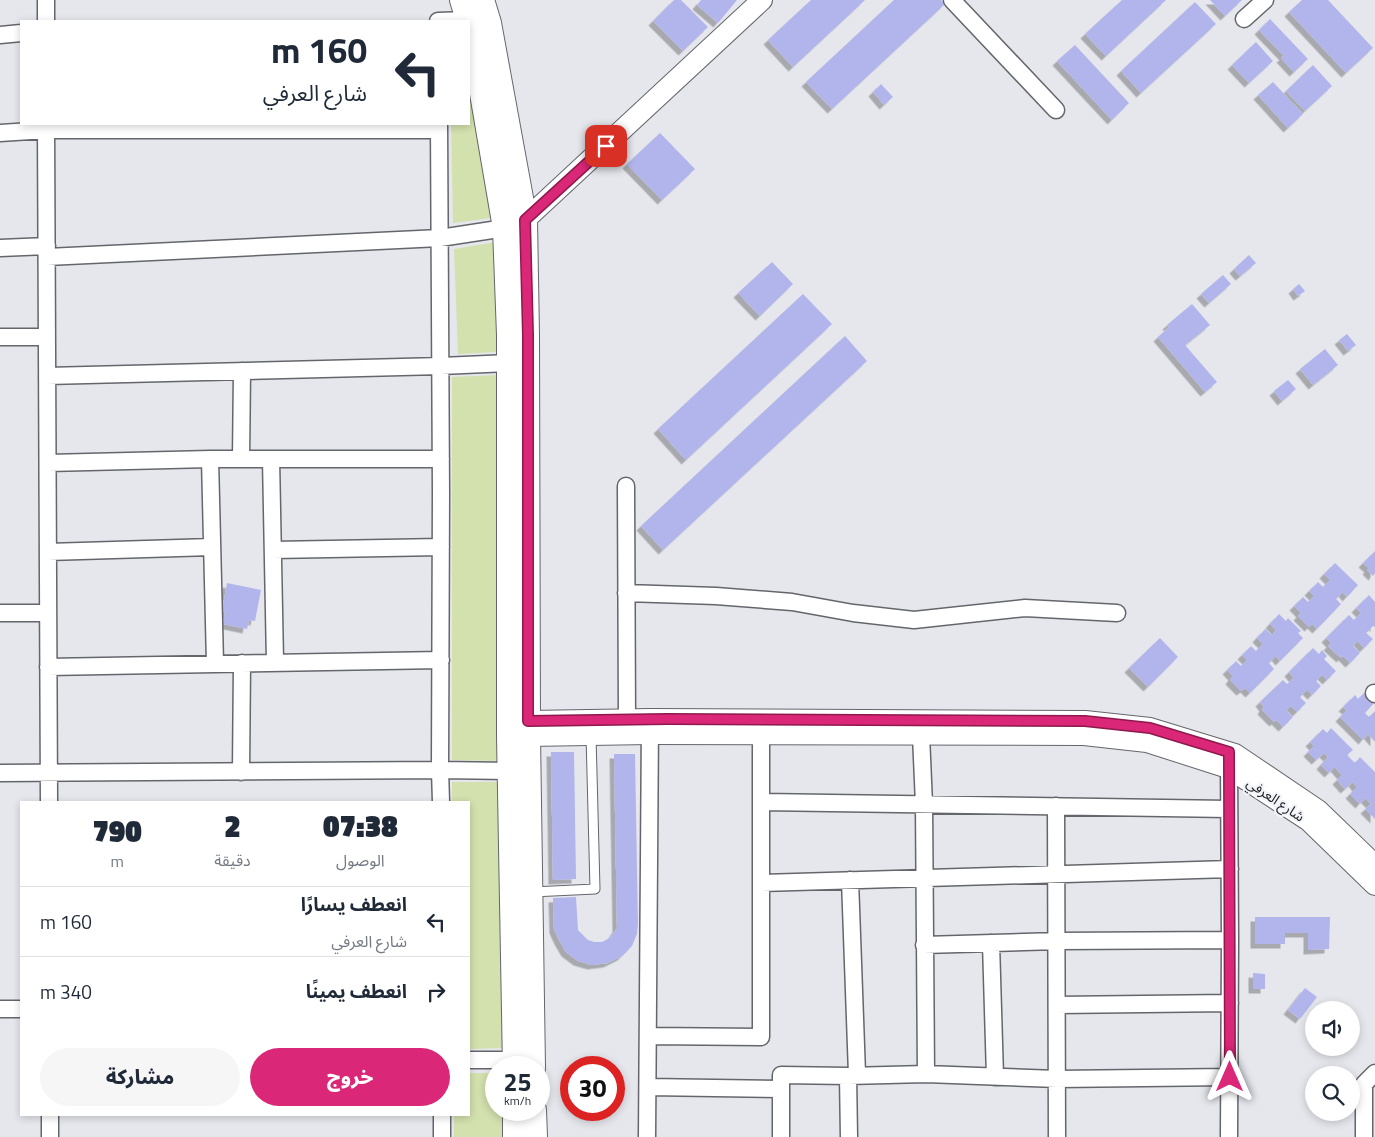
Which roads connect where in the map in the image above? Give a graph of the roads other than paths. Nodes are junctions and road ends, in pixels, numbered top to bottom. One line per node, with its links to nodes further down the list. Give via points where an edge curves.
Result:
1 (46, 0): 8 (street)
2 (482, 0): 17 (main road, via 489,23)
3 (762, 0): 17 (street)
4 (952, 0): 13 (street)
5 (1265, 0): 7 (street)
6 (465, 10): 9 (street)
7 (1244, 19)
8 (46, 20)
9 (440, 20)
10 (470, 31): 17 (main road)
11 (20, 33): 12 (street)
12 (0, 35)
13 (1056, 110)
14 (46, 127): 15 (street); 16 (street); 20 (street)
15 (439, 127): 18 (street)
16 (0, 133)
17 (515, 224): 18 (street); 23 (main road); 48 (main road, via 528,335)
18 (440, 238): 20 (street); 24 (street)
19 (0, 248): 20 (street)
20 (47, 252): 22 (street)
21 (0, 337): 22 (street)
22 (47, 337): 26 (street)
23 (509, 363): 24 (street); 54 (main road)
24 (441, 366): 25 (street); 30 (street)
25 (242, 371): 26 (street); 28 (street)
26 (47, 376): 31 (street)
27 (210, 459): 28 (street); 31 (street); 33 (street)
28 (241, 459): 29 (street)
29 (271, 459): 30 (street); 35 (street)
30 (441, 459): 34 (street)
31 (48, 463): 36 (street)
32 (626, 486): 37 (street)
33 (212, 547): 36 (street); 43 (street)
34 (441, 547): 35 (street); 41 (street)
35 (273, 550): 42 (street)
36 (48, 552): 39 (street)
37 (626, 593): 40 (street, via 792,602 914,620 1025,608); 46 (street)
38 (0, 613): 39 (street)
39 (48, 613): 45 (street)
40 (1118, 613)
41 (441, 660): 42 (street); 53 (street)
42 (274, 662): 44 (street)
43 (215, 663): 44 (street); 45 (street)
44 (242, 663): 55 (street)
45 (48, 666): 57 (street)
46 (627, 720): 47 (street, شارع العرفي); 48 (street, شارع العرفي)
47 (650, 727): 49 (street, شارع العرفي); 50 (street, شارع العرفي); 52 (street, شارع العرفي, via 1085,721 1150,728); 80 (street)
48 (528, 728): 50 (street, شارع العرفي); 71 (main road)
49 (761, 734): 51 (street, شارع العرفي); 60 (street)
50 (591, 735): 71 (lane, via 595,888)
51 (921, 735): 52 (street, شارع العرفي, via 1084,735 1147,742); 61 (street)
52 (1229, 760): 63 (street); 64 (street, شارع العرفي, via 1318,810); 70 (street, شارع العرفي, via 1309,821)
53 (440, 770): 54 (street); 55 (street); 59 (street)
54 (510, 771): 81 (main road)
55 (241, 772): 57 (street)
56 (0, 773): 57 (street)
57 (48, 773): 58 (street)
58 (49, 801)
59 (441, 801)
60 (761, 802): 61 (street); 69 (street)
61 (924, 804): 62 (street); 67 (street)
62 (1056, 806): 63 (street); 66 (street)
63 (1229, 809): 65 (street)
64 (1375, 864)
65 (1230, 869): 66 (street); 73 (street)
66 (1056, 875): 67 (street); 72 (street)
67 (925, 878): 68 (street); 75 (street)
68 (850, 880): 69 (street); 87 (street)
69 (761, 883): 80 (street, via 761,1037)
70 (1375, 885)
71 (531, 892): 82 (main road)
72 (1056, 940): 73 (street); 74 (street); 77 (street)
73 (1230, 940): 76 (street)
74 (991, 943): 75 (street); 88 (street)
75 (924, 945): 86 (street)
76 (1230, 1003): 77 (street); 89 (street)
77 (1057, 1005): 90 (street)
78 (0, 1009): 79 (street)
79 (20, 1009)
80 (648, 1036): 91 (street)
81 (524, 1056)
82 (524, 1056)
83 (470, 1060): 84 (street)
84 (485, 1061)
85 (1375, 1073): 106 (street, via 1364,1084)
86 (926, 1074): 87 (street); 88 (street)
87 (852, 1075): 92 (street, via 781,1075); 103 (street)
88 (995, 1077): 90 (street)
89 (1230, 1077): 90 (street); 105 (street)
90 (1057, 1079): 104 (street)
91 (648, 1087): 92 (street); 101 (street)
92 (781, 1089): 102 (street)
93 (50, 1116): 97 (street)
94 (442, 1116): 98 (street)
95 (515, 1121): 99 (main road)
96 (534, 1121): 100 (main road)
97 (50, 1137)
98 (442, 1137)
99 (515, 1137)
100 (534, 1137)
101 (647, 1137)
102 (781, 1137)
103 (850, 1137)
104 (1058, 1137)
105 (1229, 1137)
106 (1364, 1137)

